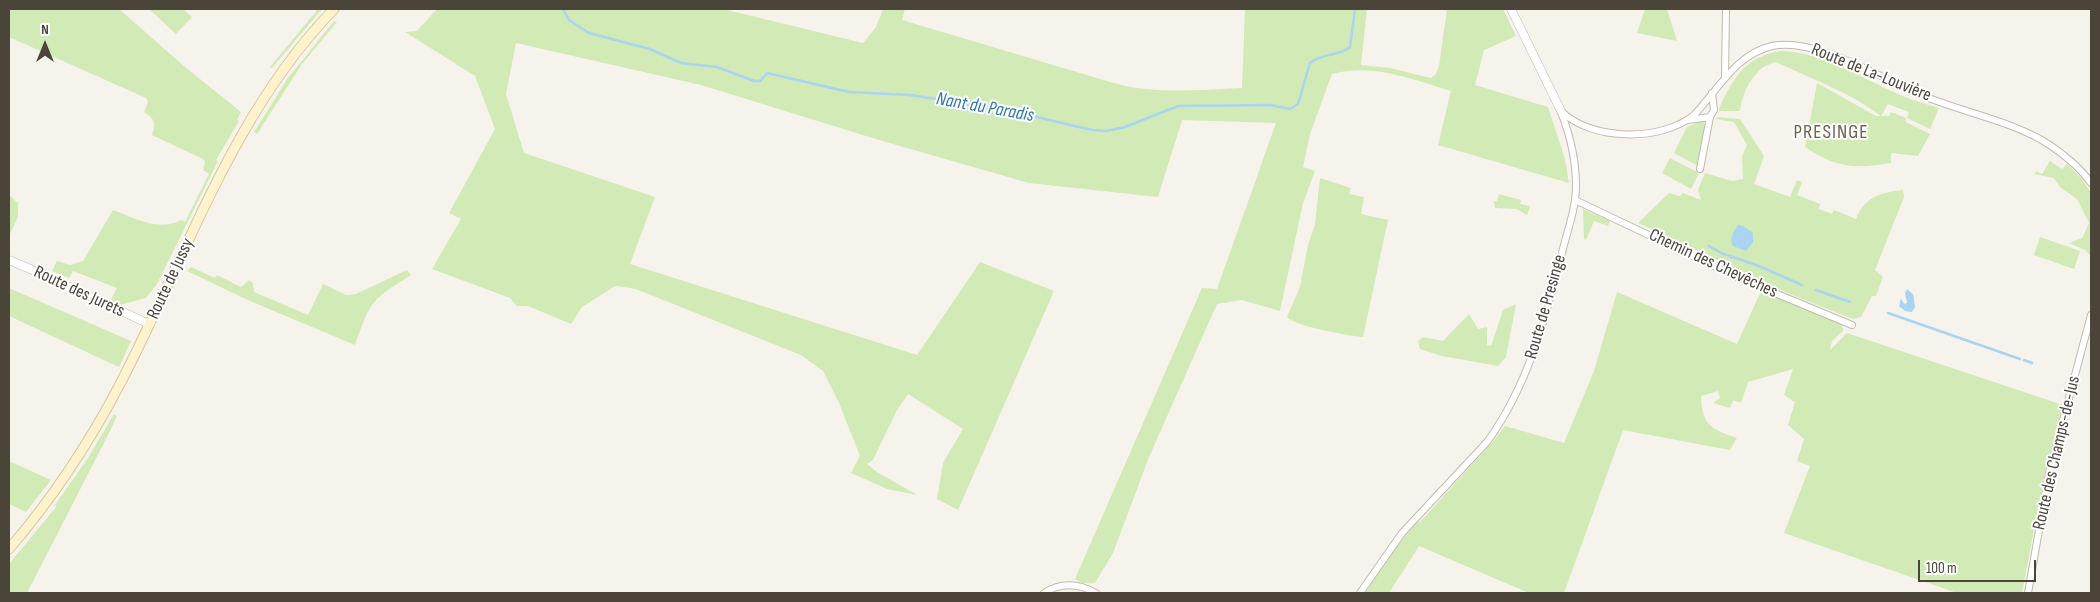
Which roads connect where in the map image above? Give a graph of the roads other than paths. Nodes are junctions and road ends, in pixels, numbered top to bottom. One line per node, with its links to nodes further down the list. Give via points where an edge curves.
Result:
1 (334, 9): 14 (main road, Route de Jussy, via 290,60 253,114)
2 (1511, 9): 6 (street, Route de Presinge)
3 (1726, 9): 4 (street)
4 (1725, 77): 5 (street, Route de La-Louvière); 10 (street, Route de La-Louvière, via 1756,51 1778,45 1804,46 1927,98 1982,114 2039,139 2074,163)
5 (1712, 93): 7 (street, via 1714,110); 8 (street, Route de La-Louvière)
6 (1561, 111): 8 (street, Route de La-Louvière, via 1595,131 1613,134 1655,131); 11 (street, Route de Presinge, via 1574,163)
7 (1710, 117): 8 (street); 9 (street)
8 (1687, 120)
9 (1700, 169)
10 (2091, 184)
11 (1575, 200): 15 (street, Chemin des Chevêches, via 1741,279); 19 (street, Route de Presinge, via 1540,337 1509,406 1487,442 1407,527)
12 (9, 260): 14 (street, Route des Jurets)
13 (2091, 315): 20 (street, Route des Champs-de-Jus, via 2049,473)
14 (149, 324): 16 (main road, Route de Jussy, via 84,449)
15 (1852, 325)
16 (9, 549)
17 (1044, 593): 18 (street, via 1056,586 1068,585)
18 (1096, 593)
19 (1360, 593)
20 (2028, 593)

